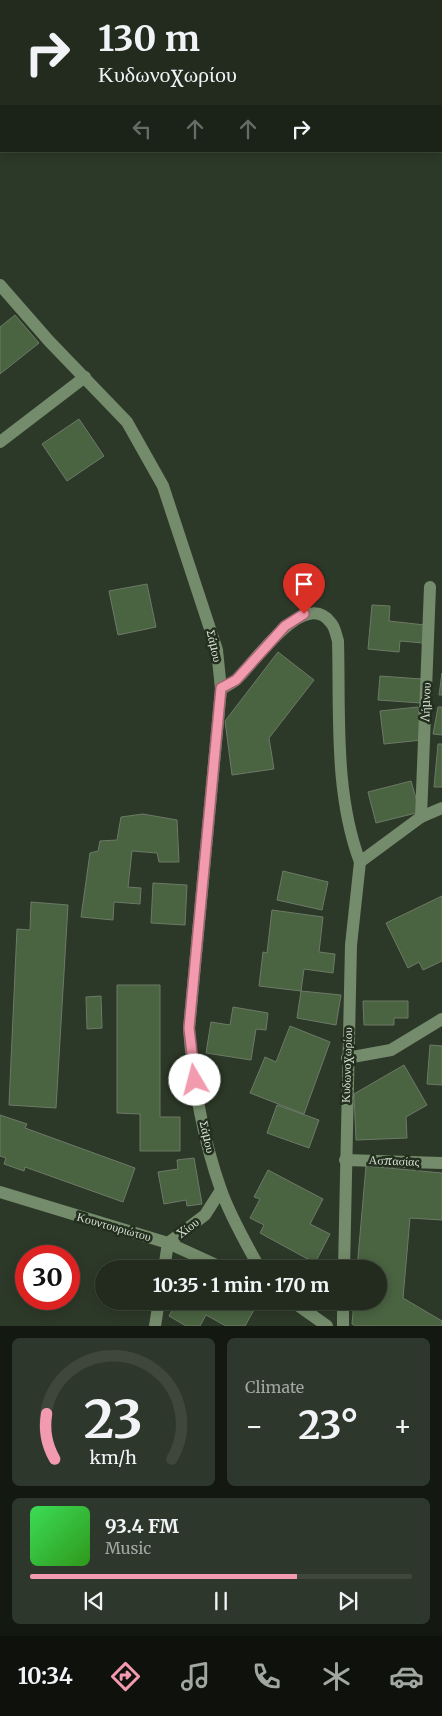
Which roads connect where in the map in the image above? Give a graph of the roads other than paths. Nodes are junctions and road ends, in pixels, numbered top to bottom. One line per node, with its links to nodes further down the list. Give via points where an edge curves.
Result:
1 (0, 285): 2 (street, Σάμου)
2 (85, 377): 3 (street); 5 (street, Σάμου, via 127,422 163,486 217,650)
3 (0, 442)
4 (430, 587): 7 (street, Λήμνου)
5 (221, 688): 8 (street, Κυδωνοχωρίου, via 236,680 285,626 304,614 322,615 332,623 338,641 344,805); 13 (street, Σάμου, via 189,1028 192,1066)
6 (442, 808): 7 (street)
7 (421, 818): 8 (street)
8 (360, 862): 10 (street, Κυδωνοχωρίου)
9 (442, 1019): 10 (street, via 391,1050)
10 (347, 1058): 11 (street, Κυδωνοχωρίου)
11 (345, 1160): 12 (street, Ασπασίας); 19 (street, Κυδωνοχωρίου)
12 (442, 1163)
13 (221, 1190): 15 (street, Χίου, via 205,1215); 18 (street, Σάμου)
14 (0, 1192): 15 (street, Κουντουριώτου)
15 (168, 1243): 16 (street, Χίου); 17 (street, Κουντουριώτου)
16 (165, 1260)
17 (205, 1260)
18 (255, 1260)
19 (344, 1260)
20 (158, 1310): 23 (street)
21 (305, 1310): 24 (street)
22 (344, 1310): 25 (street)
23 (156, 1326)
24 (327, 1326)
25 (343, 1326)

